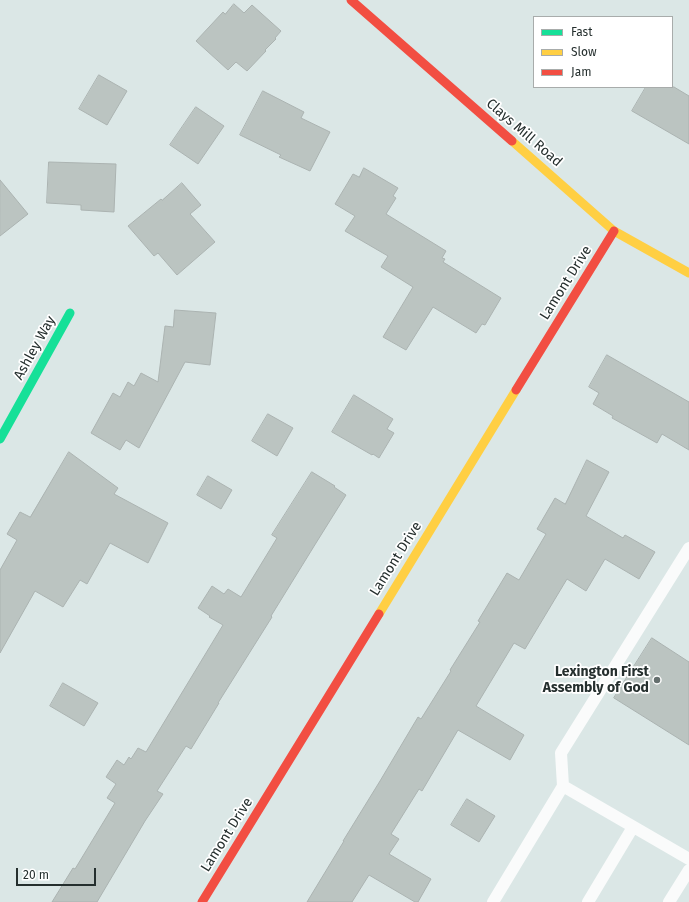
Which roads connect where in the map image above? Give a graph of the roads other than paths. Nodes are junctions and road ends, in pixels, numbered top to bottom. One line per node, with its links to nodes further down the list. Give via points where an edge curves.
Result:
1 (351, 0): 2 (street, Clays Mill Road)
2 (614, 231): 3 (street, Clays Mill Road); 11 (street, Lamont Drive)
3 (689, 273)
4 (70, 313): 5 (street, Ashley Way)
5 (0, 439)
6 (689, 548): 7 (lane, via 561,753)
7 (563, 786): 8 (lane); 12 (lane)
8 (633, 827): 9 (lane); 13 (lane)
9 (689, 859)
10 (689, 870): 14 (lane)
11 (202, 902)
12 (493, 902)
13 (588, 902)
14 (669, 902)

